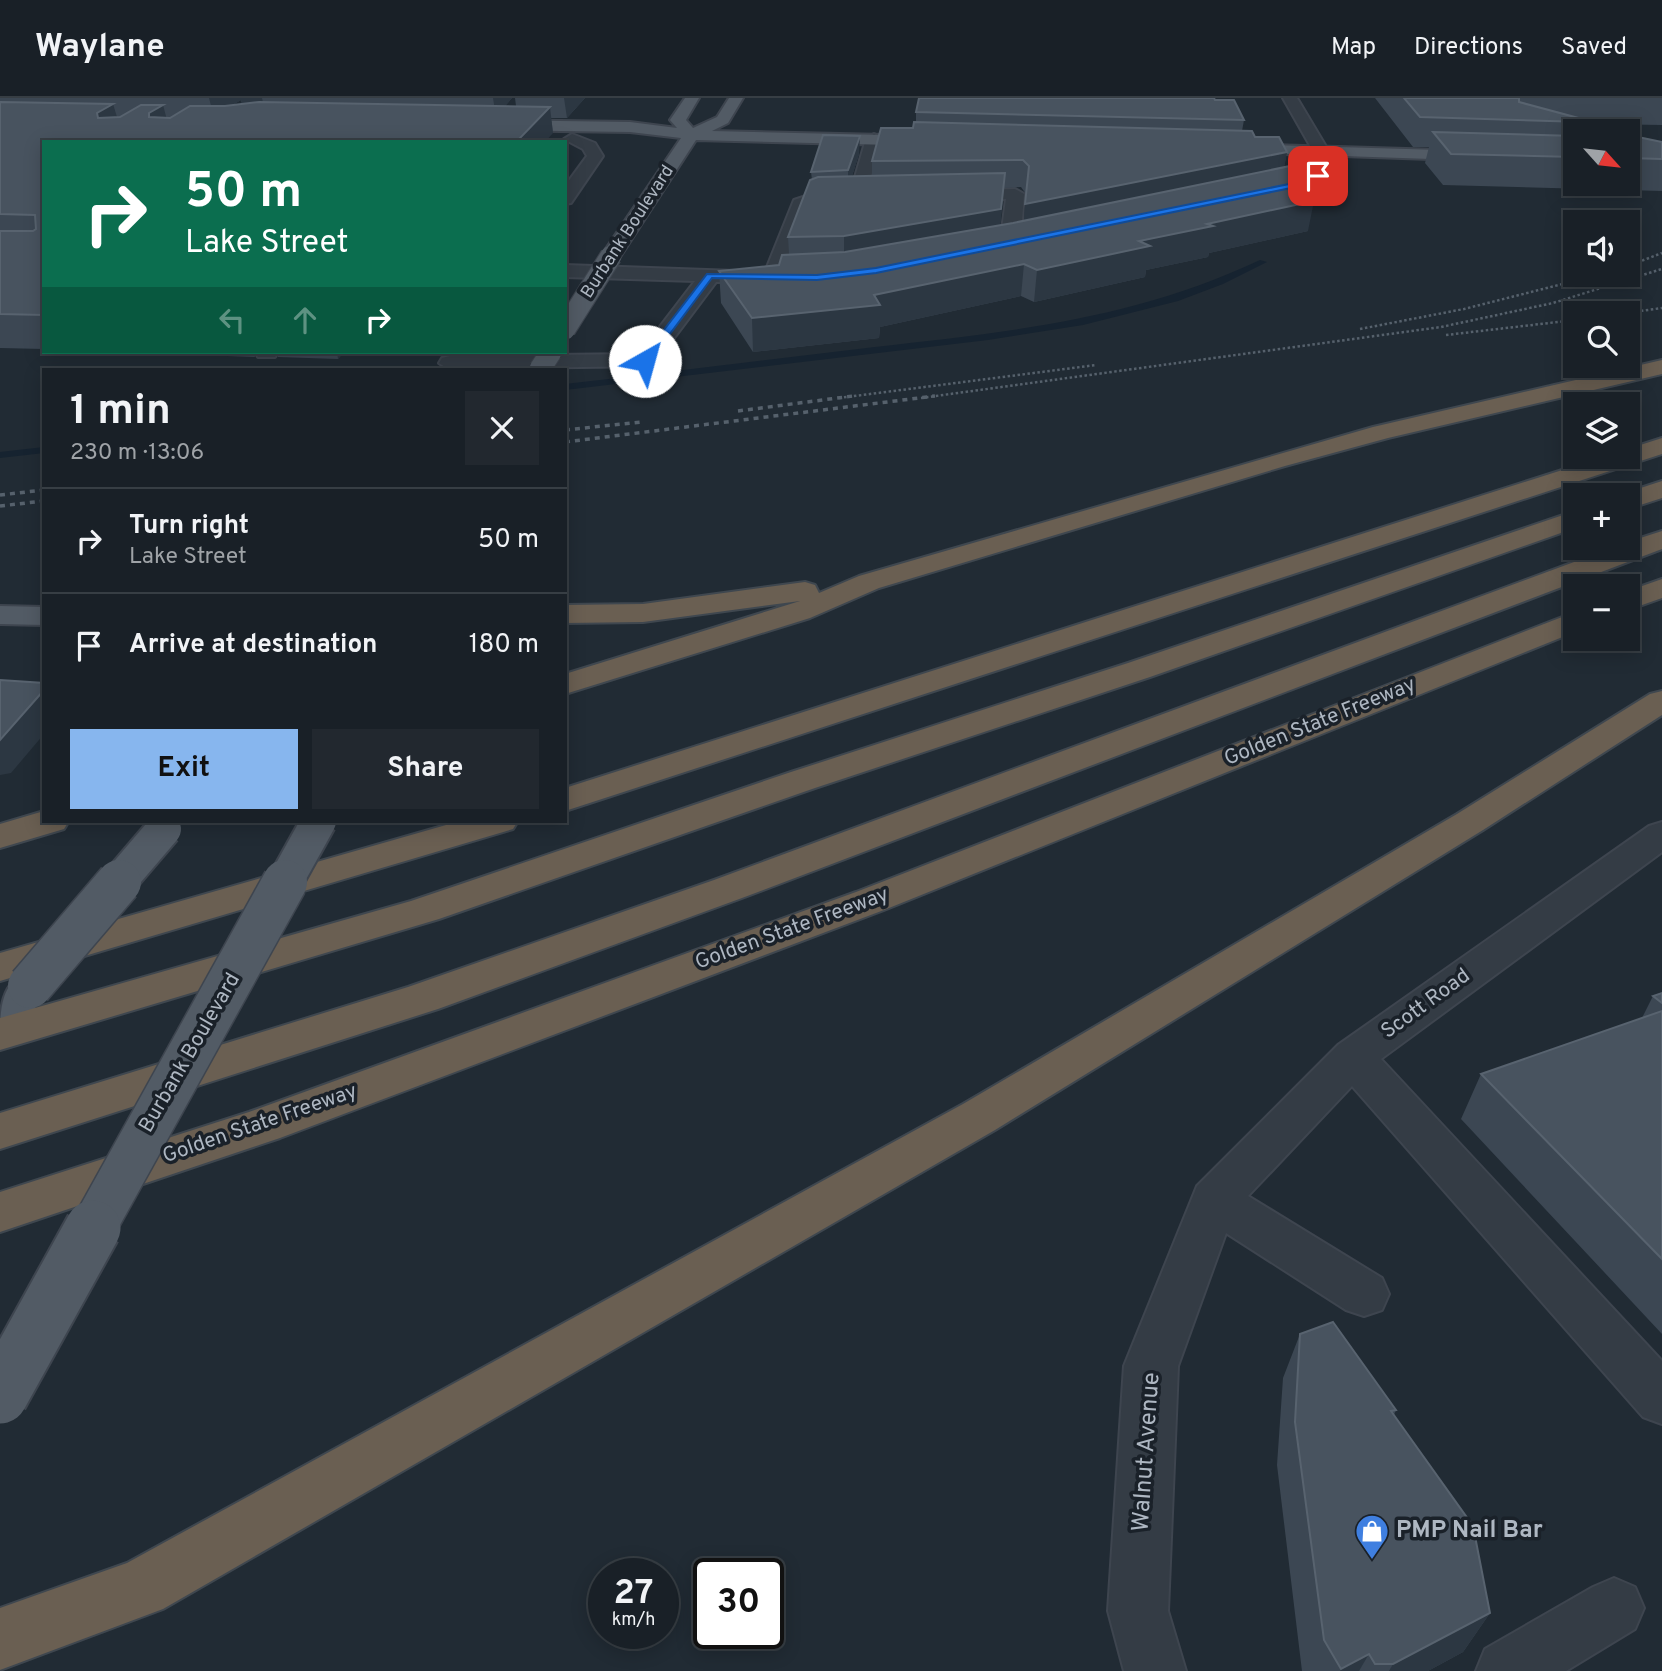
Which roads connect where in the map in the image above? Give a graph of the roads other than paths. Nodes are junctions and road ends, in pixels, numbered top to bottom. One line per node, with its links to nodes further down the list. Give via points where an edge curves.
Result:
1 (692, 98): 6 (main road, via 678,120)
2 (736, 98): 6 (main road, via 723,120)
3 (1290, 98): 11 (street)
4 (510, 112): 5 (street)
5 (490, 129): 6 (main road, via 630,127); 7 (main road)
6 (691, 135): 7 (main road); 8 (main road); 21 (main road, Burbank Boulevard, bridge)
7 (572, 139): 13 (street, via 589,146 595,156)
8 (874, 139): 9 (main road); 19 (street, via 864,196 816,198 800,204)
9 (943, 141)
10 (1213, 149): 11 (main road)
11 (1324, 152): 12 (main road); 15 (street, via 1329,165 1318,176)
12 (1563, 159)
13 (567, 195)
14 (936, 195): 16 (street, via 1015,194 1003,246)
15 (1240, 197)
16 (1035, 239)
17 (567, 271): 18 (street)
18 (710, 276): 19 (street); 22 (street, via 645,361)
19 (774, 278): 20 (street)
20 (795, 278)
21 (567, 326)
22 (454, 358)
23 (1662, 366): 29 (highway, via 1382,432)
24 (1662, 446): 38 (highway)
25 (1662, 489): 26 (highway)
26 (1640, 497)
27 (1563, 523): 47 (highway, via 425,910)
28 (1662, 539): 49 (highway, via 690,903 423,998)
29 (869, 582): 32 (highway, via 643,613); 36 (highway, via 799,612)
30 (1662, 588): 31 (highway)
31 (1640, 596)
32 (567, 614)
33 (0, 615): 34 (main road)
34 (42, 616)
35 (1563, 626): 51 (highway, Golden State Freeway, via 857,906 264,1125)
36 (567, 683)
37 (1662, 701): 56 (highway, via 979,1117 664,1295 142,1588)
38 (567, 799)
39 (44, 823): 44 (highway)
40 (171, 823): 46 (main road, bridge)
41 (318, 823): 53 (main road, Burbank Boulevard, bridge)
42 (493, 823): 45 (highway)
43 (1662, 834): 48 (street, Scott Road)
44 (0, 836)
45 (0, 967)
46 (0, 1025)
47 (0, 1034)
48 (1353, 1057): 50 (street, Scott Road); 54 (street)
49 (0, 1131)
50 (1214, 1200): 52 (street); 57 (street, Walnut Avenue, via 1151,1366 1138,1611)
51 (0, 1212)
52 (1364, 1294)
53 (0, 1396)
54 (1662, 1399)
55 (1614, 1608): 58 (street)
56 (0, 1639)
57 (1155, 1671)
58 (1507, 1671)

